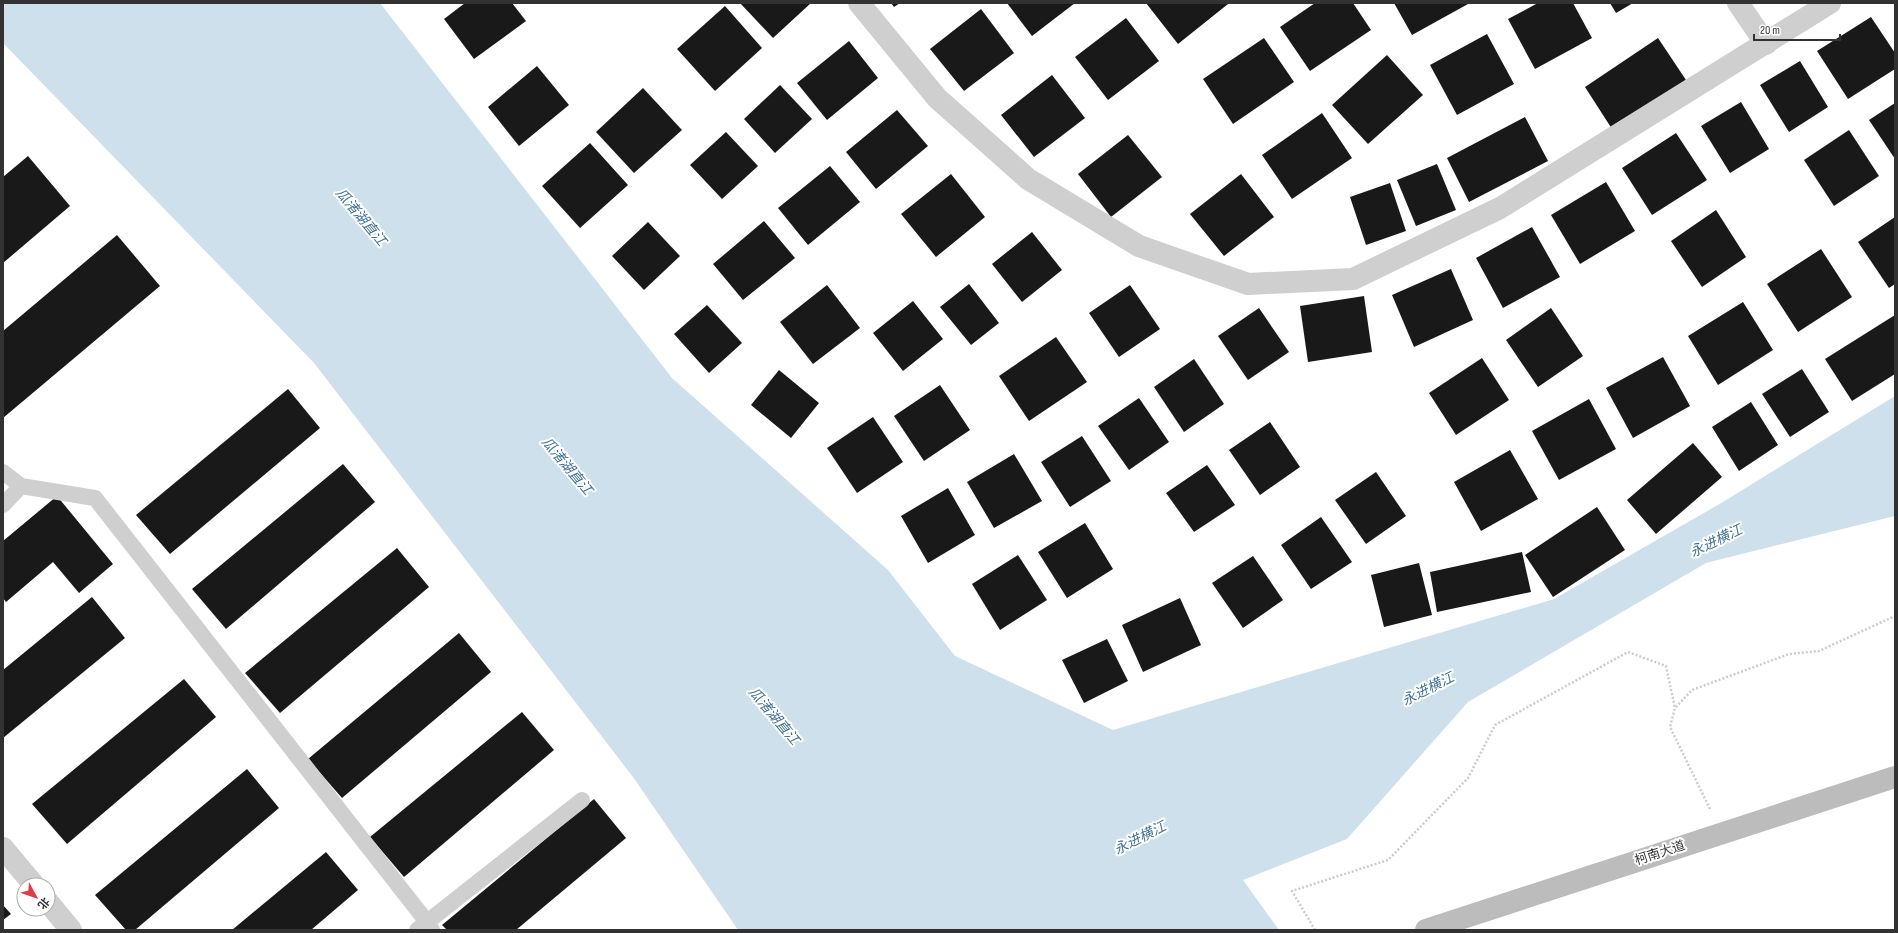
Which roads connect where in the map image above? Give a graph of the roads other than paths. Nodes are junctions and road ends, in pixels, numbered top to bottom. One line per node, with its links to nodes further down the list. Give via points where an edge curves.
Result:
1 (859, 3): 4 (street, via 937,98 1028,179 1139,246 1248,284 1353,279 1500,208)
2 (1738, 3): 4 (street)
3 (1830, 3): 4 (street)
4 (1766, 44)
5 (3, 472): 6 (lane)
6 (21, 486): 7 (lane); 13 (lane, via 95,498)
7 (3, 505)
8 (1895, 777): 14 (main road, 柯南大道)
9 (582, 800): 13 (lane)
10 (3, 848): 11 (street)
11 (27, 877)
12 (56, 912): 15 (street)
13 (425, 927)
14 (1429, 929)
15 (71, 930)

